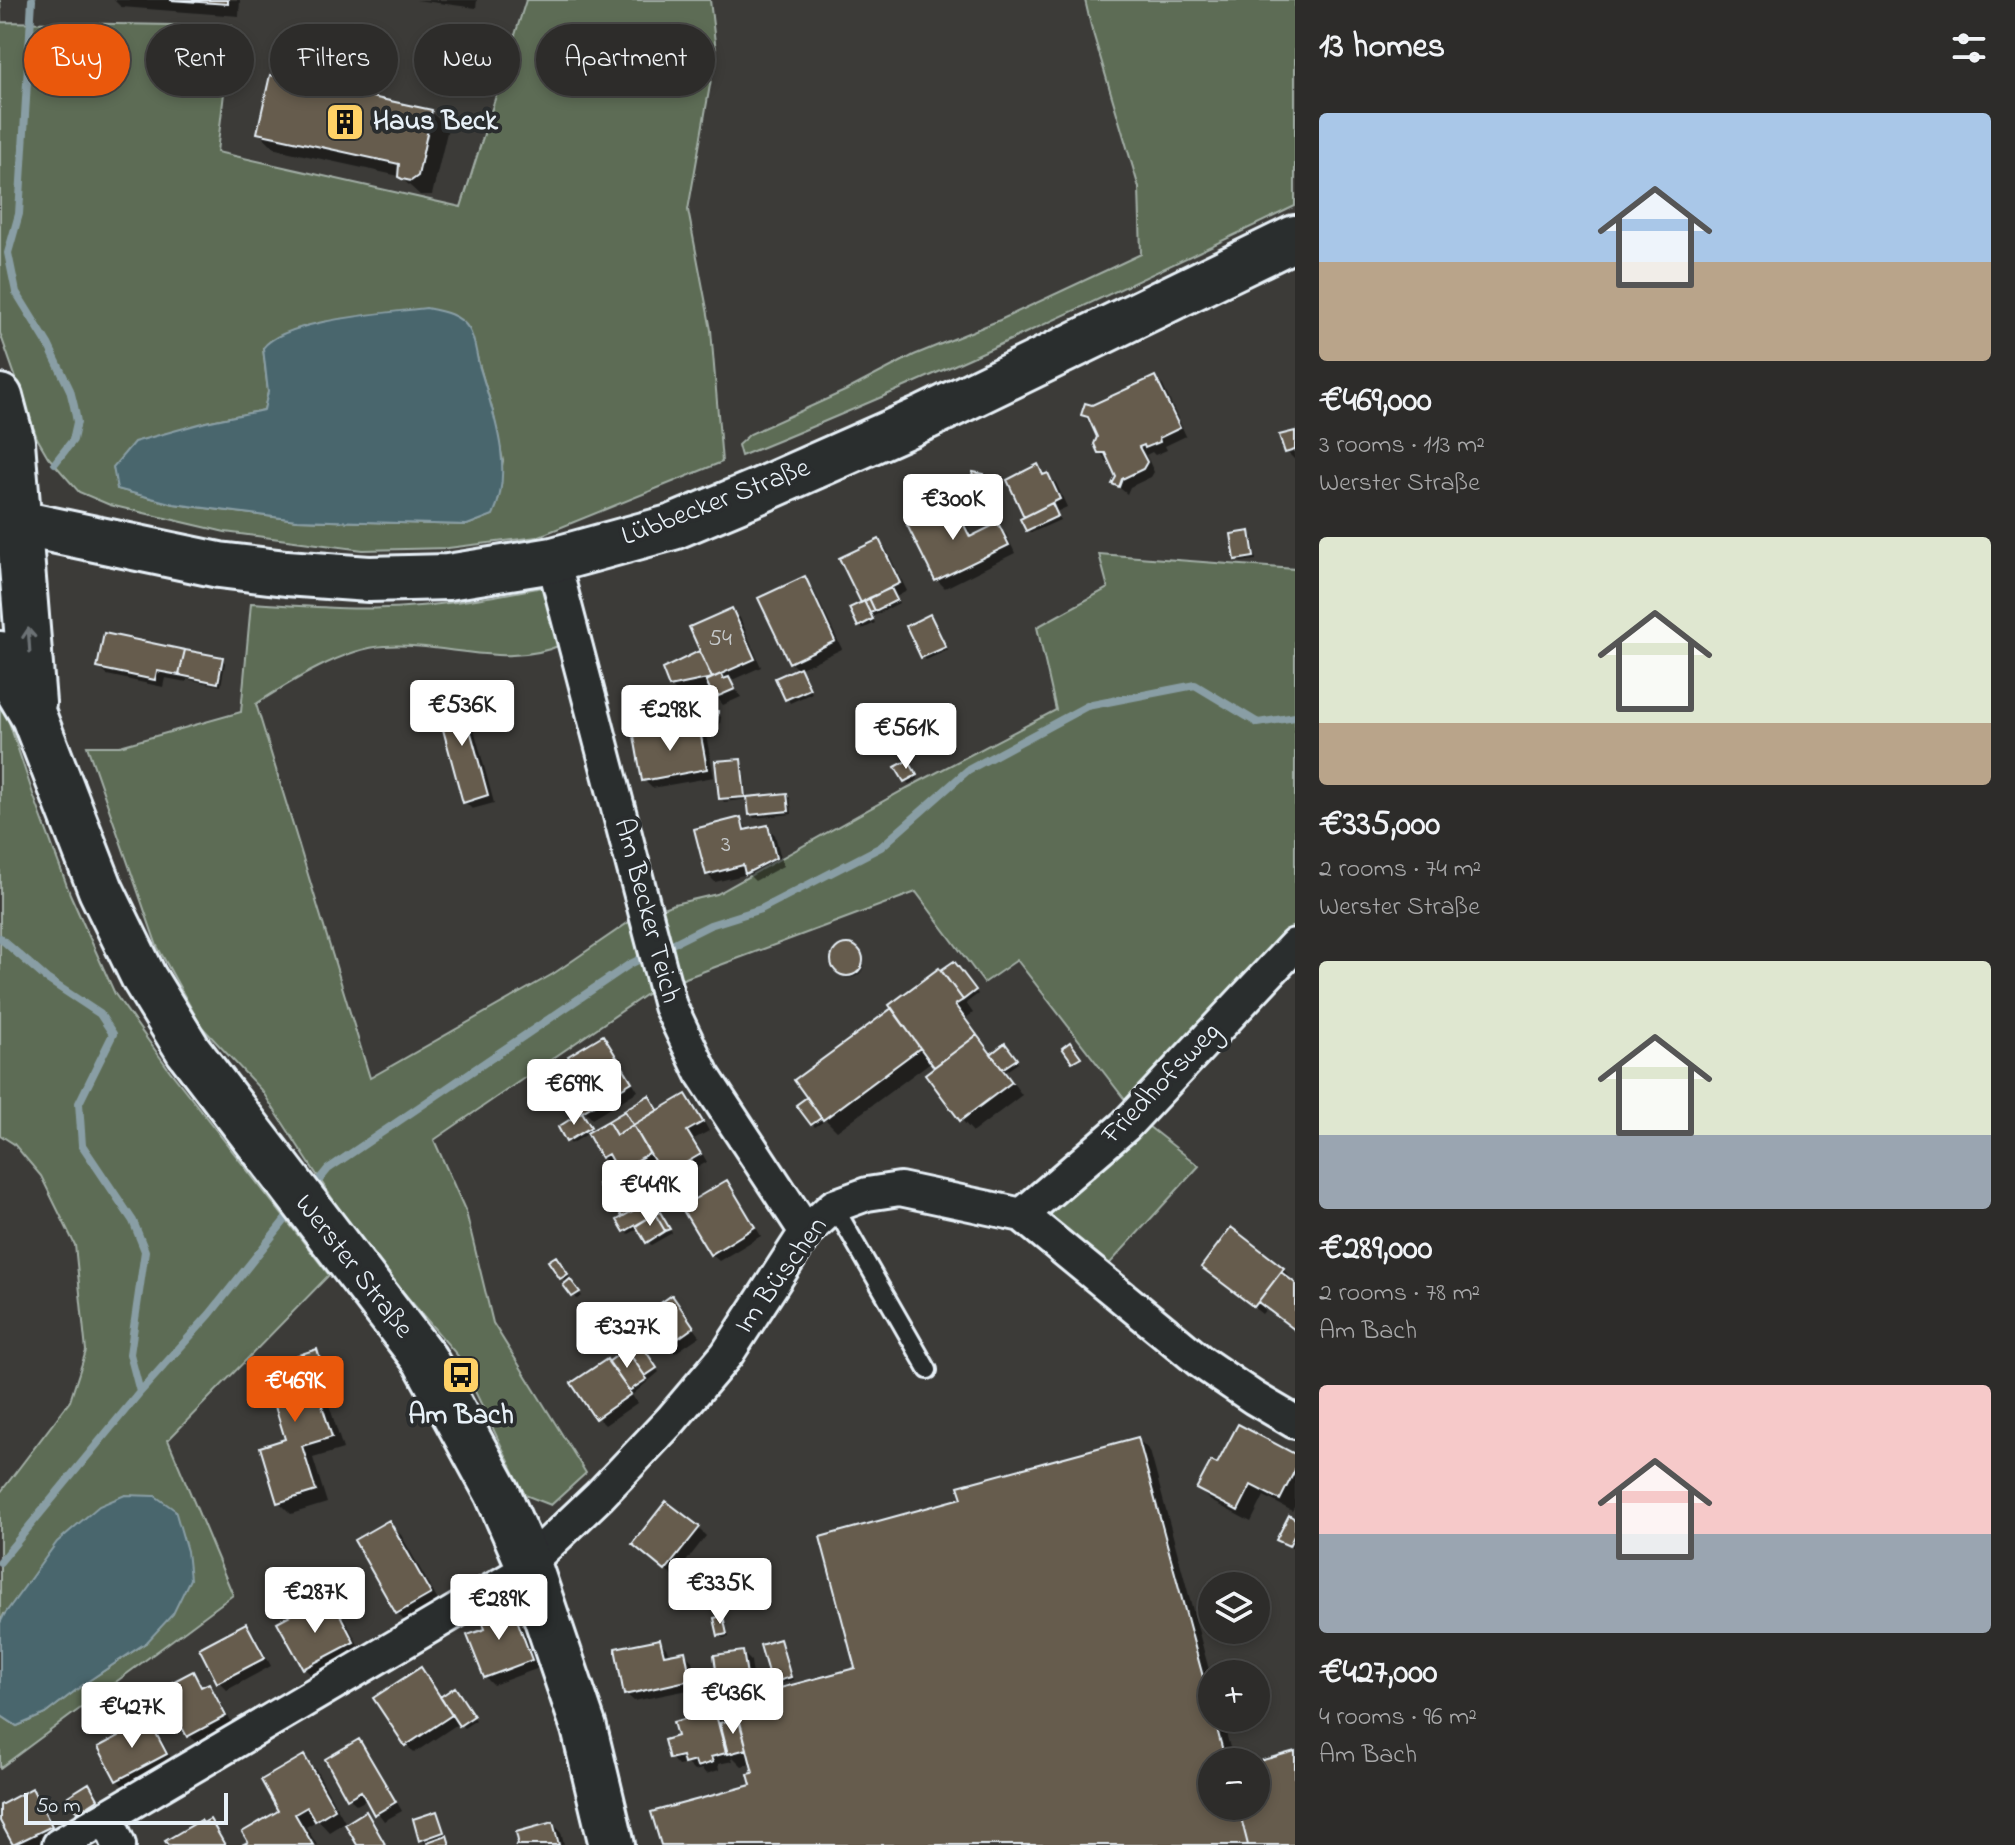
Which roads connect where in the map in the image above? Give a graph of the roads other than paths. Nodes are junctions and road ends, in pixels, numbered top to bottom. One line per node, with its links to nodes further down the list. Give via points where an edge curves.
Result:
1 (1295, 238): 4 (main road, Lübbecker Straße, via 926,417 759,491 673,527)
2 (0, 397): 3 (main road, Werster Straße, via 12,442)
3 (10, 521): 4 (main road, Lübbecker Straße, via 219,565 369,579 448,577); 6 (main road, Werster Straße, one-way to 3)
4 (553, 560): 10 (street, Am Becker Teich, via 670,1006 703,1075)
5 (0, 654): 6 (main road, Werster Straße)
6 (34, 717): 13 (main road, Werster Straße, via 101,890 144,978 188,1050 425,1360 497,1492)
7 (1295, 945): 9 (street, Friedhofsweg, via 1125,1126)
8 (834, 1206): 9 (street, Im Büschen, via 900,1189); 10 (street, Im Büschen); 11 (lane)
9 (1022, 1215): 12 (street, Im Büschen, via 1201,1362)
10 (806, 1232): 13 (street, Im Büschen, via 727,1354 600,1495)
11 (928, 1370)
12 (1295, 1422)
13 (528, 1563): 14 (street, via 514,1577); 16 (main road, Werster Straße, via 584,1728)
14 (113, 1832): 15 (street)
15 (59, 1845)
16 (612, 1845)

